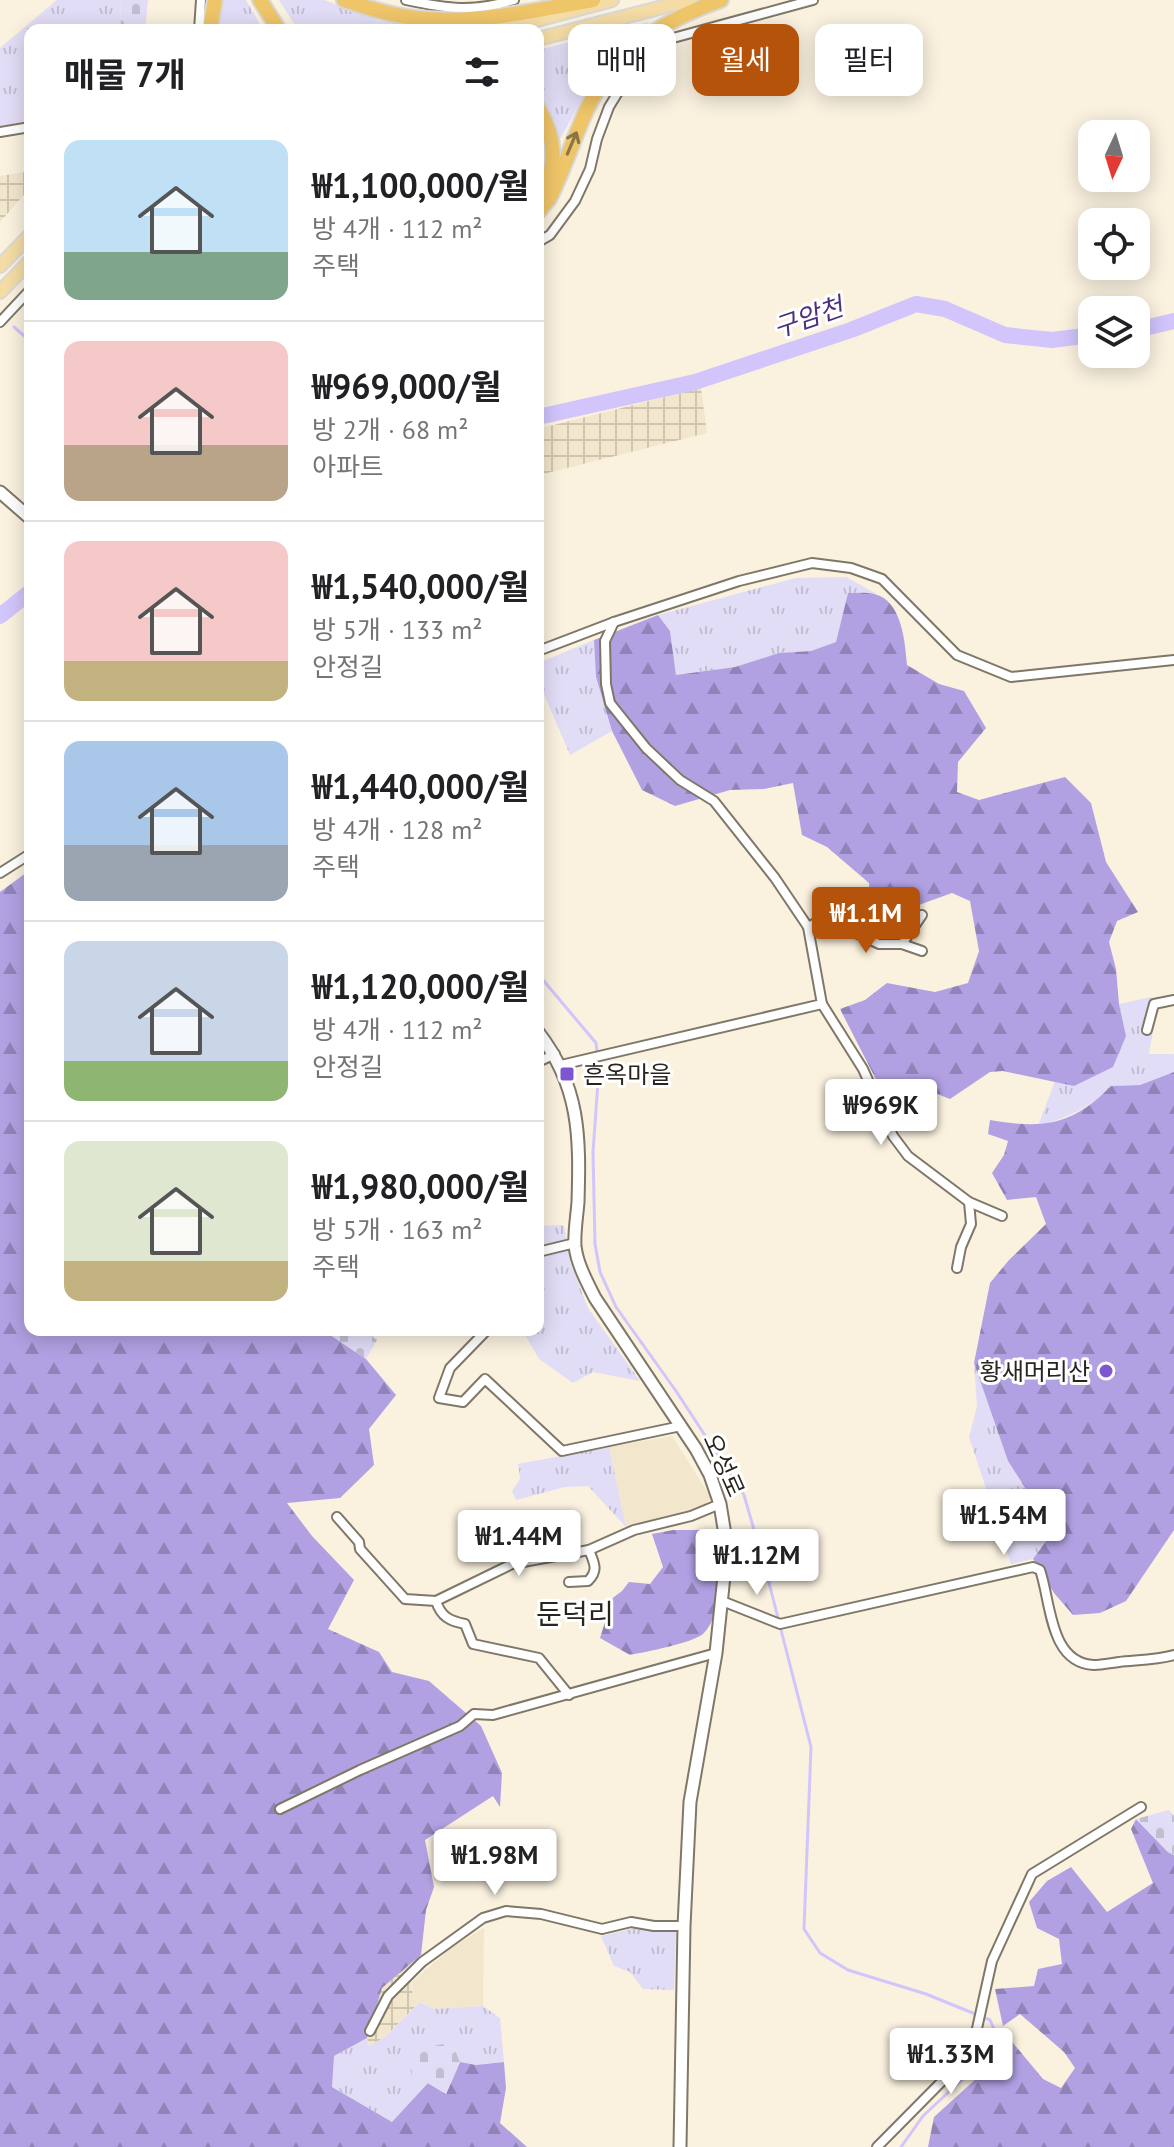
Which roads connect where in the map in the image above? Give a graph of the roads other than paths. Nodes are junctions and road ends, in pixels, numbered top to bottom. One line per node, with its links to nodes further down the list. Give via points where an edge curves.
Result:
1 (201, 0): 13 (street)
2 (215, 0): 14 (highway)
3 (260, 0): 15 (highway)
4 (271, 0): 16 (highway)
5 (344, 0): 8 (highway, via 378,12 447,19)
6 (406, 0): 7 (street, via 444,8 484,8)
7 (514, 0)
8 (593, 0)
9 (612, 0): 17 (main road)
10 (690, 0): 18 (main road)
11 (721, 0): 23 (highway, one-way to 11, via 609,72 659,26)
12 (813, 0): 24 (street, via 673,38 646,59 609,107 575,201)
13 (199, 24)
14 (211, 24)
15 (275, 24)
16 (286, 24)
17 (522, 24)
18 (544, 37)
19 (544, 120): 22 (highway, via 552,135 553,159)
20 (24, 128): 21 (street)
21 (0, 132)
22 (544, 189)
23 (544, 204)
24 (544, 238)
25 (24, 241): 26 (main road)
26 (0, 266)
27 (24, 267): 28 (main road)
28 (0, 292)
29 (24, 296): 30 (street)
30 (0, 322)
31 (0, 492): 32 (main road)
32 (24, 513)
33 (614, 622): 34 (street); 35 (street, via 812,563 882,579 957,655 1011,677); 39 (street, via 605,641 610,703 646,748 680,780 714,801)
34 (544, 649)
35 (1174, 660)
36 (24, 858): 37 (street)
37 (0, 873)
38 (922, 915): 40 (street)
39 (808, 927): 40 (street, via 825,918 879,944); 43 (street)
40 (902, 944): 41 (street)
41 (922, 951)
42 (1174, 1000): 44 (street, via 1154,1004)
43 (822, 1004): 46 (street, via 588,1059); 48 (street, via 863,1069 900,1146)
44 (1147, 1030)
45 (544, 1040): 46 (main road, 오성로)
46 (558, 1059): 47 (street); 50 (main road, 오성로, via 577,1119)
47 (544, 1061)
48 (969, 1202): 49 (street); 52 (street, via 971,1224)
49 (1002, 1216)
50 (575, 1243): 51 (street); 54 (main road, 오성로, via 595,1298)
51 (544, 1251)
52 (957, 1268)
53 (481, 1336): 54 (street, via 450,1368 439,1398 463,1402 485,1379 562,1451)
54 (681, 1426): 55 (main road, 오성로, via 710,1475)
55 (720, 1504): 57 (street); 60 (main road, 오성로, via 727,1547)
56 (337, 1517): 59 (street, via 405,1599)
57 (589, 1550): 58 (street, via 596,1573 588,1581); 59 (street, via 512,1564)
58 (569, 1582)
59 (436, 1601): 63 (street, via 450,1620 465,1624 473,1644 539,1658)
60 (722, 1601): 61 (main road, 오성로); 62 (street, via 782,1623 1033,1567 1040,1570 1064,1651 1077,1660 1092,1665)
61 (716, 1653): 63 (street); 66 (main road, 오성로, via 690,1802)
62 (1174, 1655)
63 (569, 1695): 65 (street, via 493,1715 474,1714 460,1726)
64 (1141, 1807): 69 (street, via 1032,1874 992,1961 972,2051)
65 (280, 1809)
66 (684, 1926): 67 (street, via 631,1922 602,1929 506,1911 483,1918 422,1962 388,1996); 68 (main road, 오성로)
67 (370, 2031)
68 (680, 2147)
69 (877, 2147)

